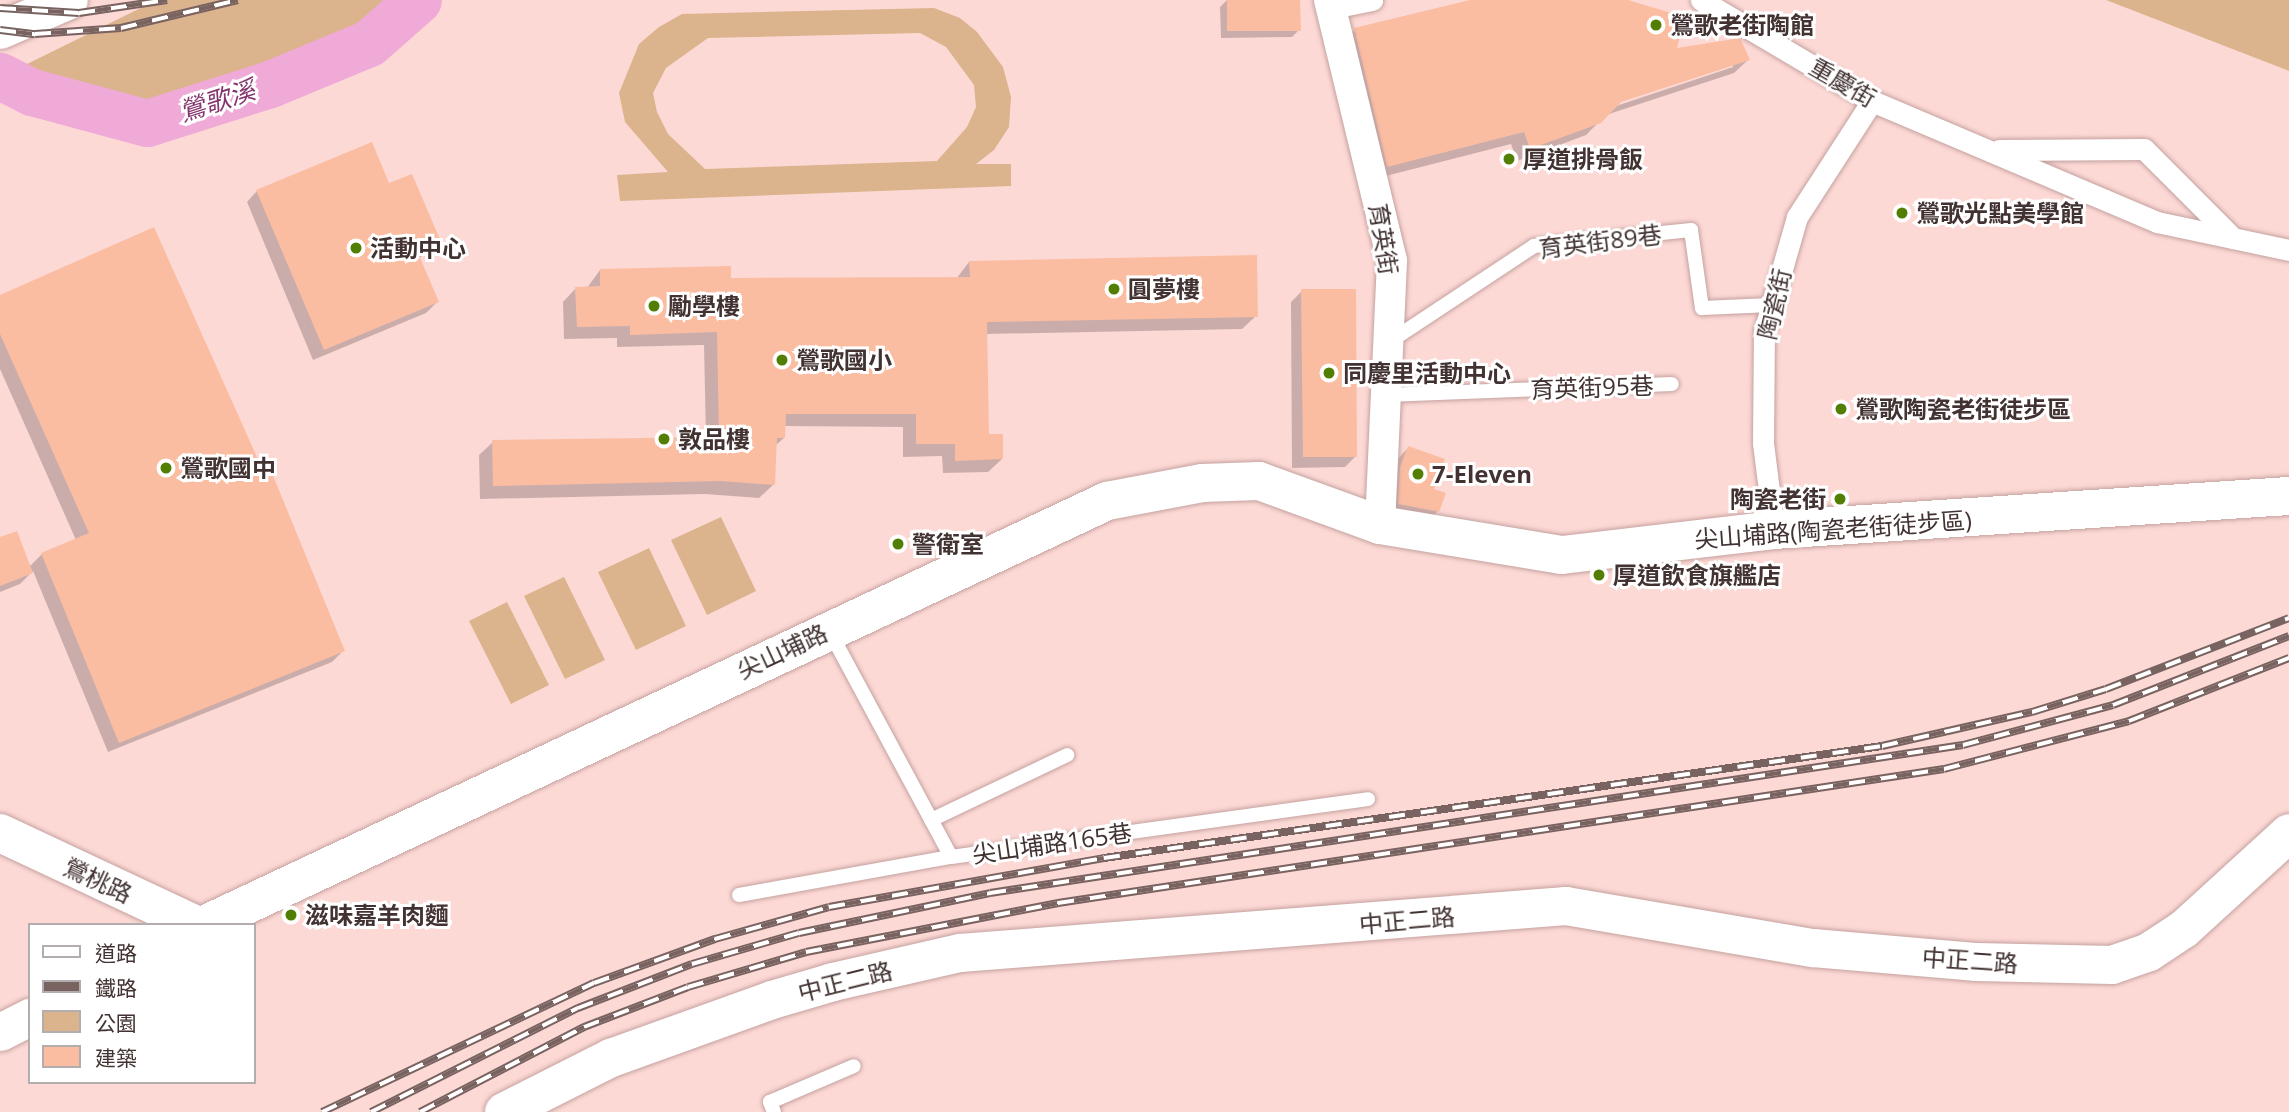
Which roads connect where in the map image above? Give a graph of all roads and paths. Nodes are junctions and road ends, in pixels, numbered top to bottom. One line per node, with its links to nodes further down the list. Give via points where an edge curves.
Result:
1 (69, 0): 5 (street)
2 (1372, 0): 4 (street)
3 (1701, 0): 6 (street, 重慶街)
4 (1330, 4): 11 (street, 育英街, via 1392,261)
5 (0, 30)
6 (1872, 101): 7 (street, 重慶街); 10 (street, 陶瓷街, via 1797,217)
7 (1991, 150): 8 (street, 重慶街, via 2157,222); 8 (street, 重慶街, via 2144,149)
8 (2233, 238): 9 (street, 重慶街)
9 (2289, 250)
10 (1771, 305): 11 (lane, 育英街89巷, via 1702,308 1691,230 1534,246); 16 (street, 陶瓷街, via 1764,332 1763,443)
11 (1389, 342): 13 (street, 育英街)
12 (1672, 384): 13 (lane, 育英街95巷)
13 (1386, 395): 15 (street, 育英街)
14 (2289, 496): 16 (main road, 尖山埔路(陶瓷老街徒步區))
15 (1380, 526): 16 (main road, 尖山埔路(陶瓷老街徒步區), via 1562,555); 17 (main road, 尖山埔路, via 1259,481 1174,488 1107,501)
16 (1774, 530)
17 (828, 629): 20 (lane, 尖山埔路165巷); 26 (main road, 尖山埔路)
18 (1067, 755): 20 (lane)
19 (1368, 799): 23 (lane, 尖山埔路165巷)
20 (931, 820): 23 (lane, 尖山埔路165巷)
21 (0, 833): 25 (main road, 鶯桃路)
22 (2289, 833): 30 (main road, 中正二路, via 2184,929 2149,953 2112,965 1977,962 1813,948 1566,906 960,953 772,1000 611,1058)
23 (951, 858): 24 (lane)
24 (739, 895)
25 (192, 923)
26 (208, 923)
27 (28, 1018): 28 (street)
28 (0, 1032)
29 (854, 1066): 31 (lane, via 770,1102)
30 (504, 1112)
31 (774, 1112)

